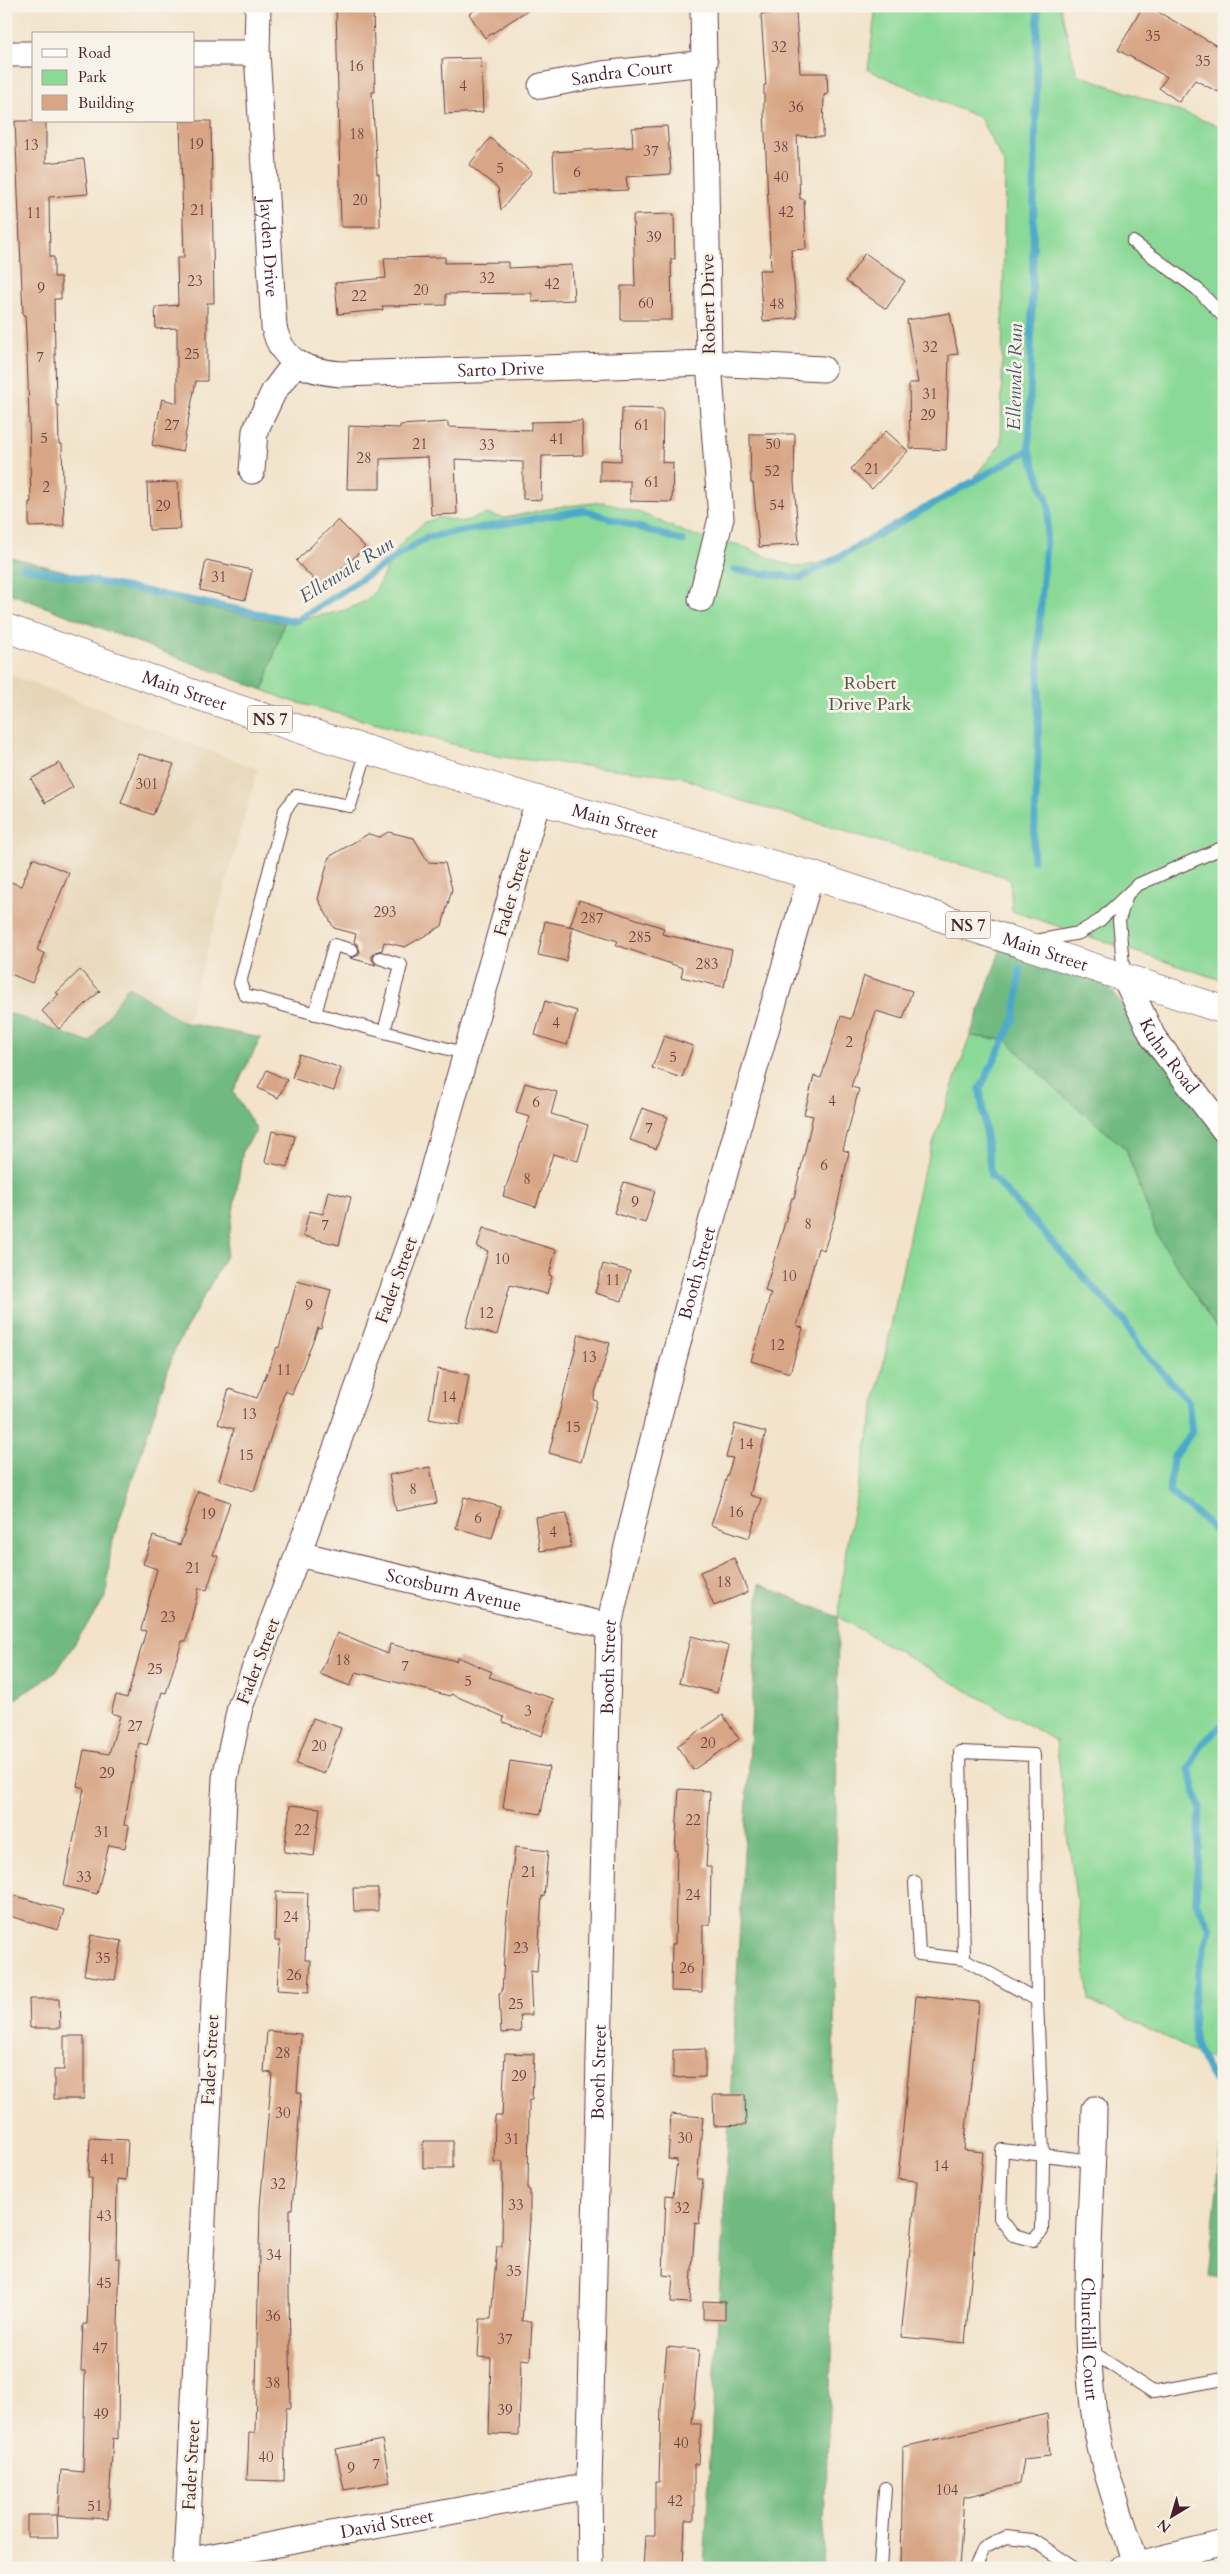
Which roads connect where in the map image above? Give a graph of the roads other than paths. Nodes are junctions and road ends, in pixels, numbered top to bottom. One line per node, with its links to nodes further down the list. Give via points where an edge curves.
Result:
1 (258, 6): 4 (street, Jayden Drive)
2 (703, 6): 7 (street, Robert Drive)
3 (195, 53): 4 (street)
4 (257, 53): 11 (street, Jayden Drive, via 274,327 285,352)
5 (6, 54): 6 (street)
6 (32, 54)
7 (704, 62): 8 (street, Sandra Court, via 602,74); 12 (street, Robert Drive)
8 (540, 86)
9 (1133, 242): 10 (lane, via 1197,289)
10 (1224, 317)
11 (296, 362): 12 (street, Sarto Drive, via 312,370 341,374); 14 (street, via 274,391 255,432)
12 (709, 363): 13 (street, Sarto Drive); 15 (street, Robert Drive, via 721,518)
13 (823, 369)
14 (252, 471)
15 (701, 599)
16 (6, 628): 17 (main road, Main Street / NS 7, via 208,699)
17 (367, 750): 18 (main road, Main Street / NS 7); 27 (lane, via 350,806 296,796 285,810 240,983 245,995)
18 (538, 800): 20 (main road, Main Street / NS 7); 29 (street, Fader Street)
19 (1224, 847): 21 (lane, via 1137,884)
20 (811, 875): 22 (main road, Main Street / NS 7); 32 (street, Booth Street, via 685,1312 636,1502)
21 (1126, 895): 22 (lane, via 1099,921 1079,933); 25 (lane, via 1119,920)
22 (1021, 942): 25 (main road, Main Street / NS 7)
23 (352, 950): 27 (lane, via 334,945)
24 (380, 958): 28 (lane, via 401,964)
25 (1124, 976): 26 (main road, Main Street / NS 7); 30 (street, Kuhn Road, via 1153,1037)
26 (1224, 1010)
27 (315, 1014): 28 (lane)
28 (384, 1032): 29 (lane)
29 (466, 1054): 31 (street, Fader Street, via 422,1210)
30 (1224, 1130)
31 (298, 1554): 32 (street, Scotsburn Avenue); 44 (street, Fader Street, via 240,1707 225,1778)
32 (610, 1626): 41 (street, Booth Street)
33 (916, 1882): 34 (lane, via 919,1954)
34 (964, 1959): 35 (lane); 35 (lane, via 960,1752 1034,1755)
35 (1037, 2000): 37 (lane)
36 (1094, 2109): 38 (street, Churchill Court)
37 (1042, 2154): 37 (lane, via 1002,2150 1000,2218 1014,2235 1033,2240 1042,2231); 38 (lane)
38 (1093, 2161): 39 (street, Churchill Court)
39 (1089, 2350): 40 (lane, via 1153,2392); 45 (street, Churchill Court, via 1100,2447)
40 (1224, 2379)
41 (589, 2486): 44 (street, David Street); 46 (street, Booth Street)
42 (885, 2488): 47 (lane)
43 (1224, 2543): 45 (street)
44 (186, 2561)
45 (1129, 2565)
46 (590, 2568)
47 (880, 2568)
48 (975, 2568): 49 (lane, via 984,2548 1006,2537 1032,2540)
49 (1074, 2568)

